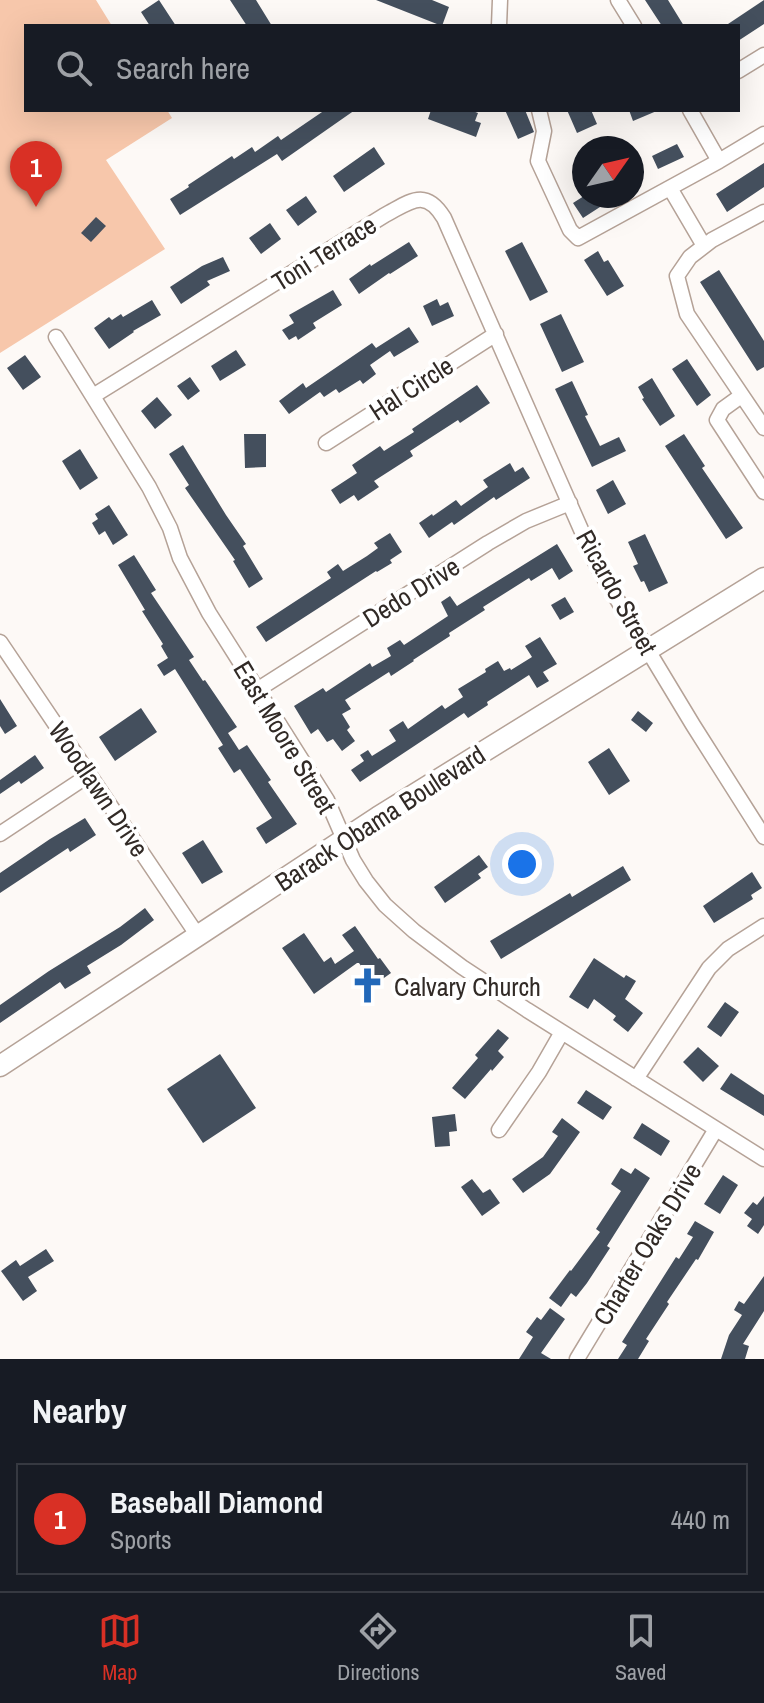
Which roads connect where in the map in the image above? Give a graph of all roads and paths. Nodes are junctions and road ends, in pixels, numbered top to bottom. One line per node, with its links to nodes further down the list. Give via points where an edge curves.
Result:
1 (500, 0): 3 (street)
2 (618, 0): 4 (street)
3 (499, 24)
4 (633, 24)
5 (764, 55): 6 (street)
6 (740, 70)
7 (539, 112): 11 (street, via 544,131 538,161 578,238)
8 (691, 112): 10 (street)
9 (764, 134): 10 (street)
10 (719, 161): 11 (street)
11 (670, 188): 13 (street)
12 (764, 212): 13 (street)
13 (704, 246): 17 (street, via 677,276 683,301)
14 (496, 334): 16 (street, Toni Terrace, via 444,218 428,200 418,198); 19 (street, Hal Circle); 21 (street, Ricardo Street)
15 (56, 337): 16 (street, East Moore Street)
16 (93, 396): 25 (street, East Moore Street, via 149,487 197,592)
17 (741, 396): 18 (street); 20 (street, via 717,420)
18 (764, 428)
19 (326, 443)
20 (764, 492)
21 (570, 503): 24 (street, Ricardo Street, via 597,566); 25 (street, Dedo Drive, via 488,543)
22 (764, 578): 24 (main road, Barack Obama Boulevard)
23 (0, 642): 26 (street, Woodlawn Drive)
24 (648, 649): 28 (street, Ricardo Street); 29 (main road, Barack Obama Boulevard)
25 (257, 690): 29 (street, East Moore Street, via 327,800)
26 (89, 775): 27 (street); 31 (street, Woodlawn Drive)
27 (0, 834)
28 (764, 837)
29 (345, 840): 31 (main road, Barack Obama Boulevard); 32 (street, East Moore Street, via 366,881 397,917)
30 (764, 926): 34 (street, via 709,968)
31 (198, 936): 33 (main road, Barack Obama Boulevard)
32 (562, 1032): 34 (street, East Moore Street); 36 (street)
33 (0, 1066)
34 (636, 1079): 35 (street, East Moore Street)
35 (716, 1129): 37 (street, East Moore Street); 38 (street, Charter Oaks Drive)
36 (499, 1130)
37 (764, 1159)
38 (577, 1359)

